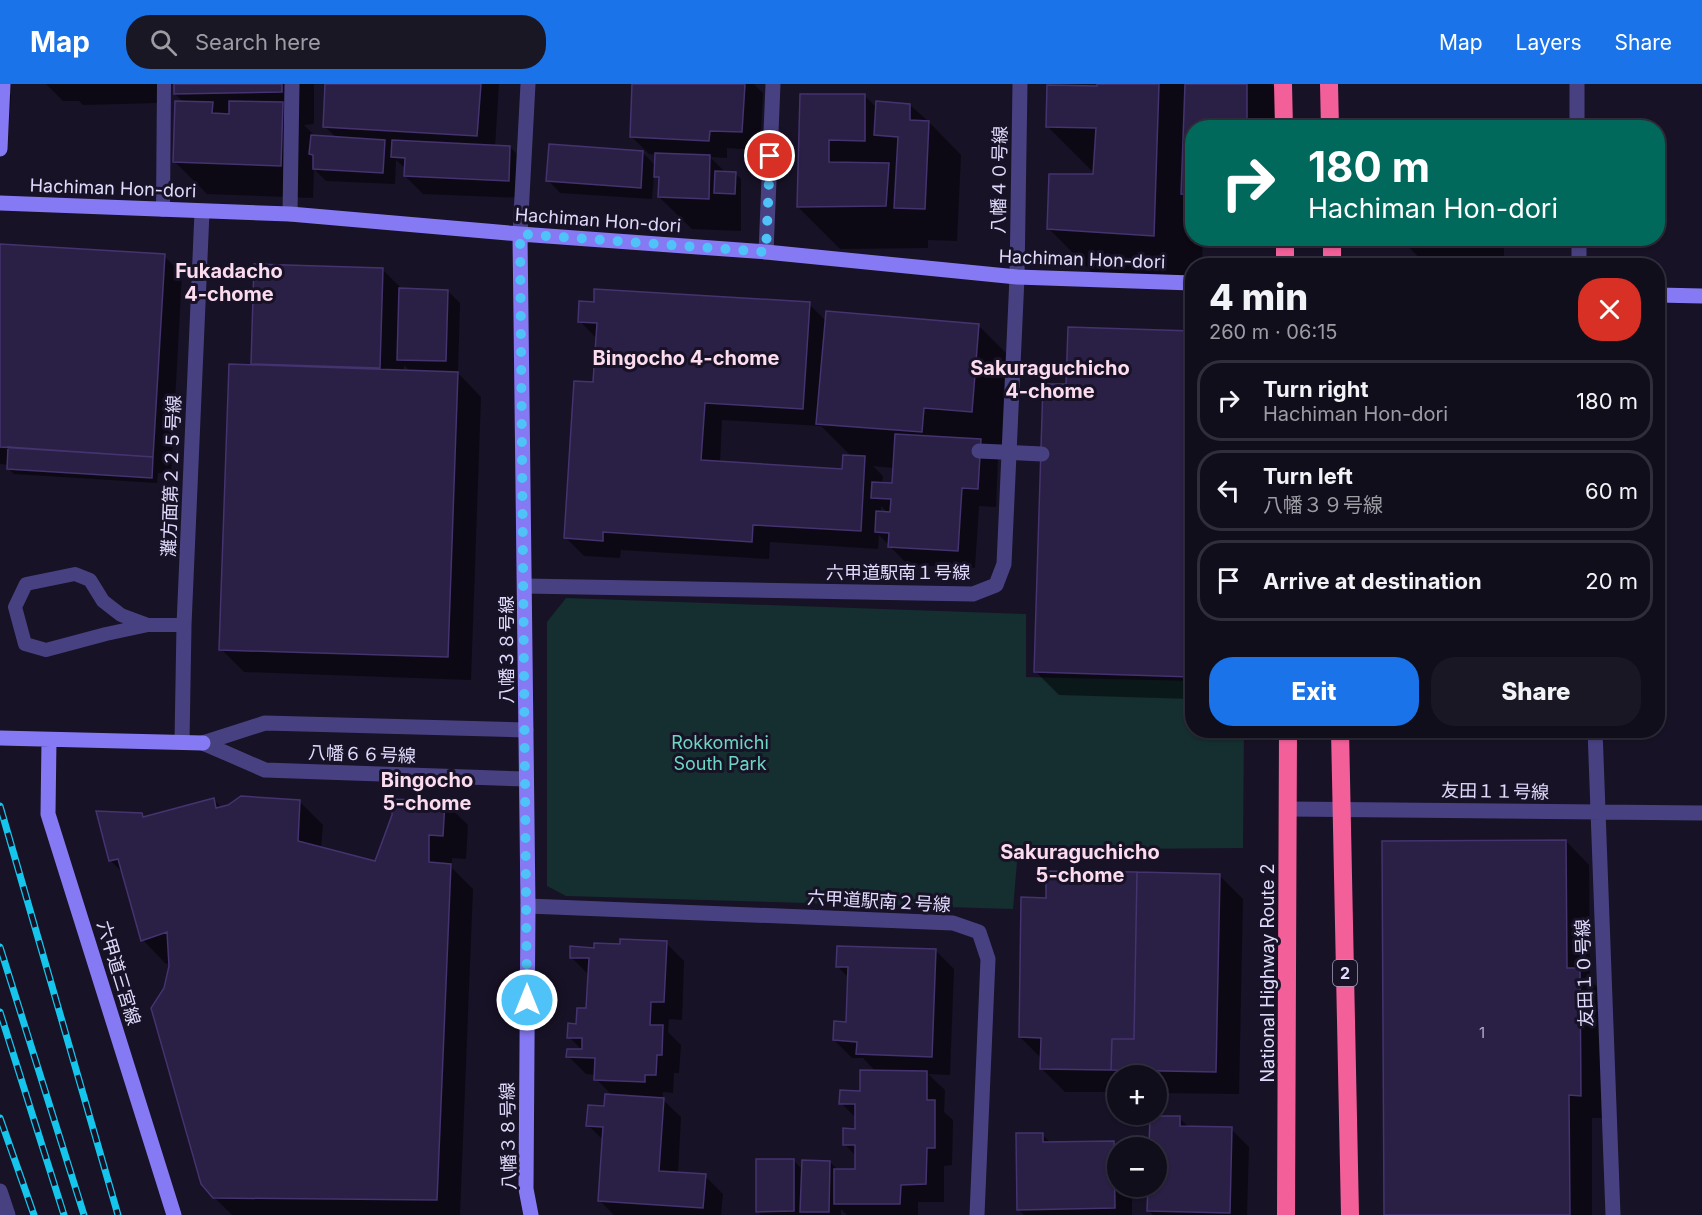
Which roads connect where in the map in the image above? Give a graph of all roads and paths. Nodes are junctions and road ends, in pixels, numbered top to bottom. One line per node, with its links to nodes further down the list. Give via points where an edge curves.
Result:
1 (3, 84): 13 (street)
2 (164, 84): 15 (lane)
3 (292, 84): 17 (street)
4 (528, 84): 18 (street, 八幡３８号線)
5 (773, 84): 19 (street)
6 (1020, 84): 20 (street, 八幡４０号線)
7 (1283, 84): 10 (highway)
8 (1329, 84): 11 (highway)
9 (1577, 84): 12 (street)
10 (1284, 120)
11 (1330, 120)
12 (1577, 120)
13 (0, 149)
14 (0, 203): 15 (street, Hachiman Hon-dori)
15 (163, 210): 16 (street, Hachiman Hon-dori)
16 (202, 212): 17 (street, Hachiman Hon-dori); 27 (street, 灘方面第２２５号線)
17 (290, 213): 18 (street, Hachiman Hon-dori)
18 (520, 234): 19 (street, Hachiman Hon-dori); 26 (street, 八幡３８号線)
19 (766, 252): 20 (street, Hachiman Hon-dori)
20 (1017, 277): 21 (street, Hachiman Hon-dori); 26 (street, 六甲道駅南１号線, via 1004,564 996,585 974,594)
21 (1185, 283)
22 (1665, 295): 23 (street)
23 (1702, 296)
24 (979, 451): 25 (street, bridge)
25 (1042, 454)
26 (525, 586): 29 (street, 八幡３８号線)
27 (184, 625): 28 (lane); 35 (street, 灘方面第２２５号線)
28 (148, 626): 28 (lane, via 46,650 25,644 15,607 26,584 75,574 90,580 103,601 120,615)
29 (526, 730): 36 (street, 八幡６６号線, via 265,723); 37 (street, 八幡３８号線)
30 (0, 738): 34 (street, 八幡６６号線)
31 (1288, 738): 38 (highway, National Highway Route 2)
32 (1340, 738): 39 (highway, 2)
33 (1595, 738): 40 (street, 友田１０号線)
34 (49, 740): 35 (street, 八幡６６号線); 45 (street, 六甲道三宮線, via 48,814)
35 (182, 741): 36 (street, 八幡６６号線)
36 (203, 743): 37 (street, 八幡６６号線, via 265,770)
37 (525, 779): 42 (street, 八幡３８号線)
38 (1288, 809): 39 (street, 友田１１号線); 48 (highway, National Highway Route 2)
39 (1342, 809): 40 (street, 友田１１号線); 49 (highway, 2)
40 (1598, 812): 41 (street, 友田１１号線); 50 (street, 友田１０号線)
41 (1702, 813)
42 (528, 906): 46 (street, 八幡３８号線, via 526,1189); 47 (street, 六甲道駅南２号線, via 953,923 979,932 988,959)
43 (0, 1191): 44 (street)
44 (8, 1215)
45 (174, 1215)
46 (531, 1215)
47 (977, 1215)
48 (1286, 1215)
49 (1350, 1215)
50 (1613, 1215)

